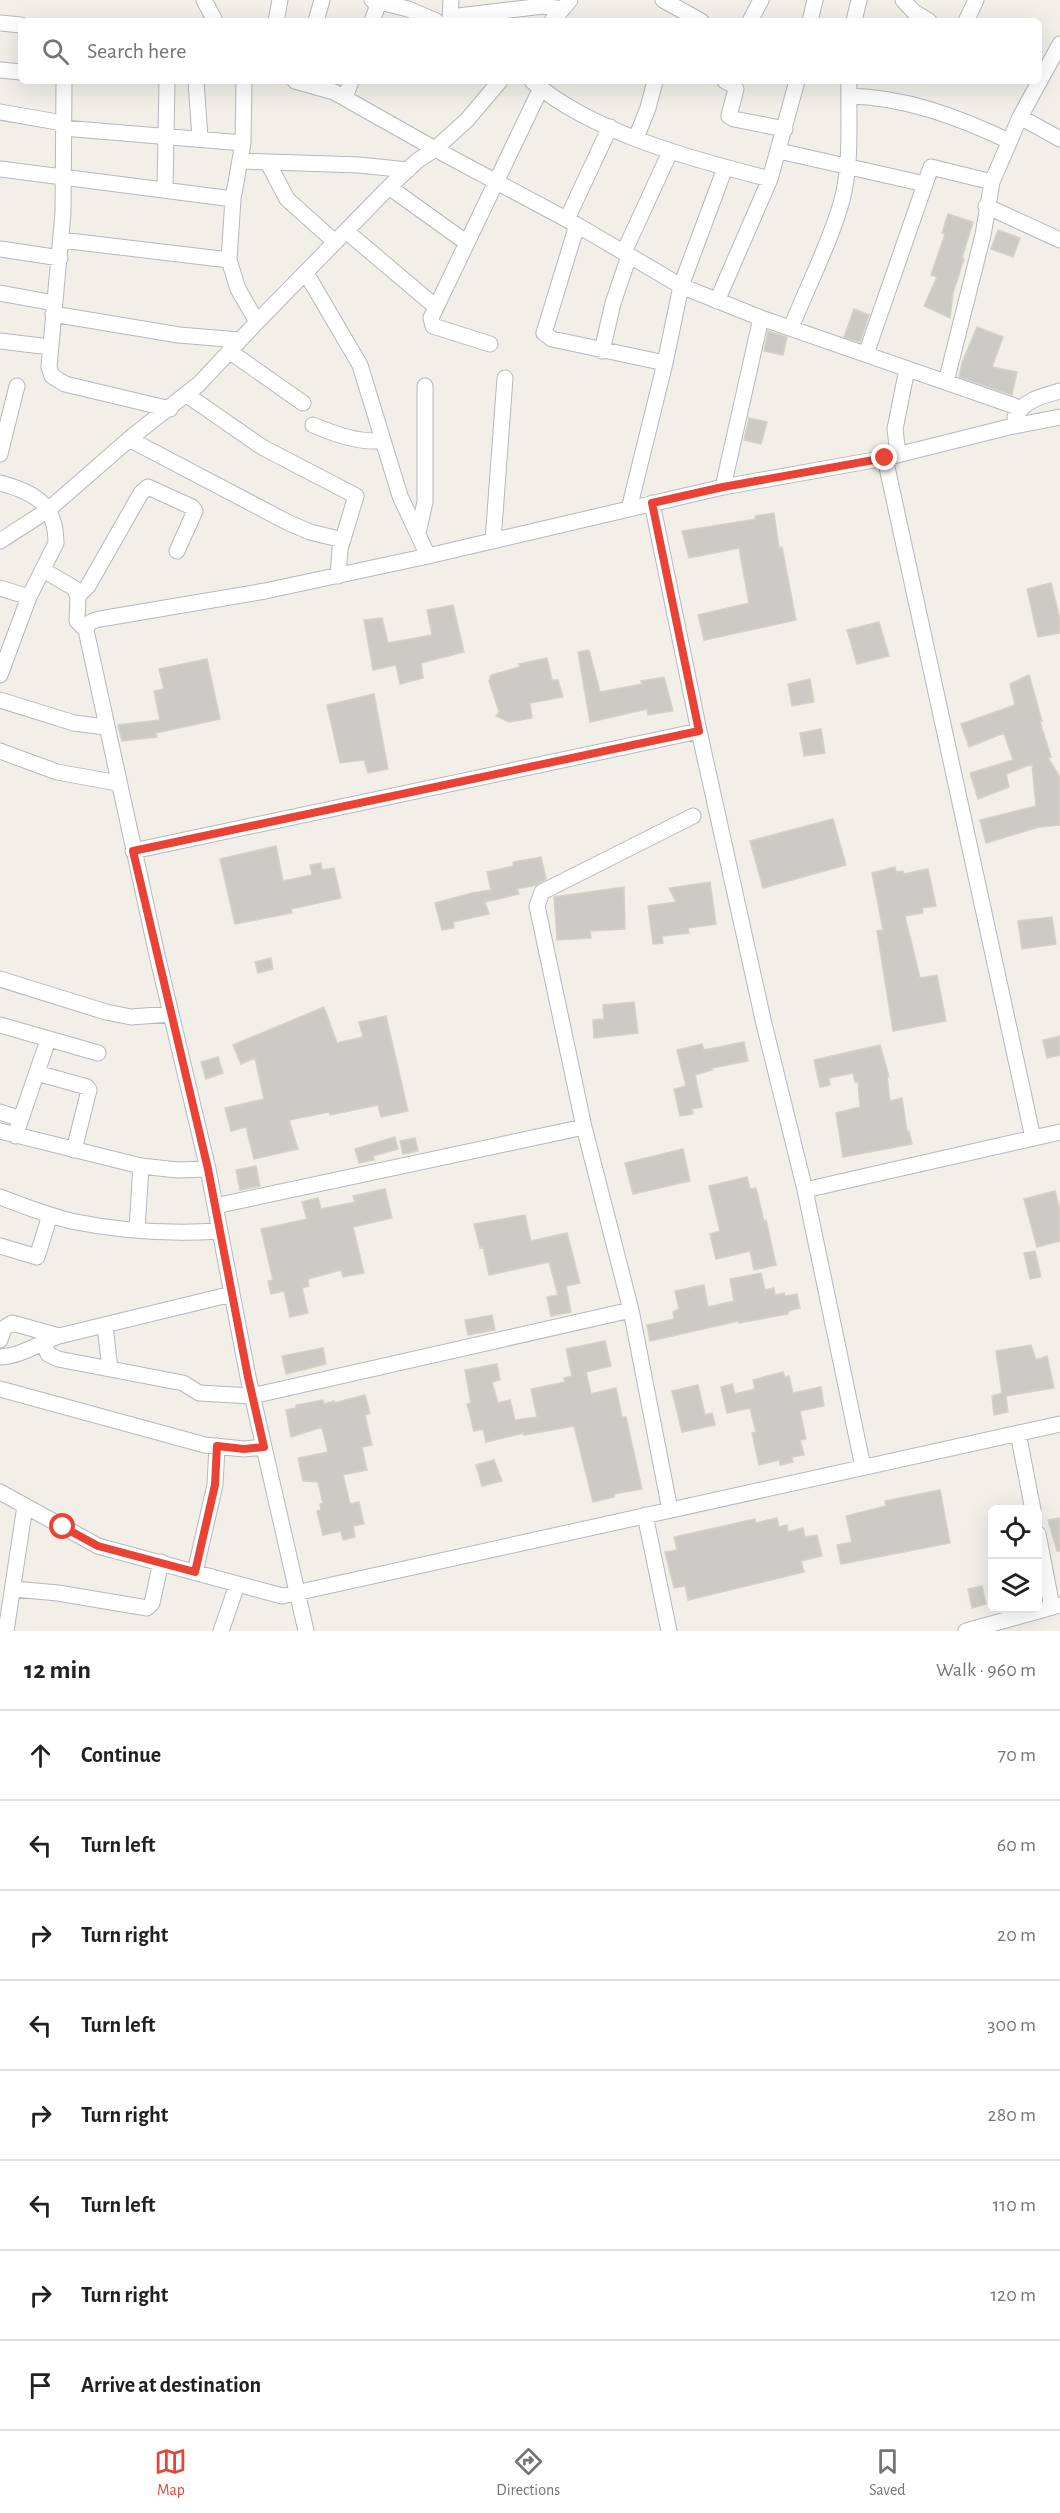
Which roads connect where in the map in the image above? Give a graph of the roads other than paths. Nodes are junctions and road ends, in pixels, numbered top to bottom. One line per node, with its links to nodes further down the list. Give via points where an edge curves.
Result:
1 (204, 0): 13 (street)
2 (280, 0): 14 (street)
3 (322, 0): 15 (street)
4 (451, 0): 18 (street)
5 (761, 0): 21 (street)
6 (815, 0): 22 (street)
7 (859, 0): 23 (street)
8 (903, 0): 24 (street)
9 (976, 0): 25 (street)
10 (376, 1): 16 (street); 17 (street)
11 (669, 9): 20 (street)
12 (561, 10): 19 (street, via 543,6)
13 (210, 18)
14 (277, 18)
15 (317, 18)
16 (373, 18)
17 (438, 18)
18 (446, 18)
19 (459, 18)
20 (693, 18)
21 (752, 18)
22 (811, 18)
23 (855, 18)
24 (924, 18)
25 (967, 18)
26 (0, 23): 27 (street)
27 (18, 25)
28 (1060, 45): 31 (street)
29 (0, 70): 30 (street)
30 (18, 72)
31 (1042, 73)
32 (64, 84): 48 (street)
33 (167, 84): 51 (street)
34 (196, 84): 52 (street)
35 (244, 84): 56 (street)
36 (308, 84): 45 (street)
37 (350, 84): 45 (street)
38 (497, 84): 57 (street)
39 (654, 84): 53 (street)
40 (731, 84): 50 (street, via 736,89 729,116)
41 (796, 84): 50 (street)
42 (1036, 84): 47 (street)
43 (536, 85): 49 (street); 68 (street)
44 (849, 88): 55 (street, via 963,120); 62 (street)
45 (345, 98): 57 (street)
46 (0, 112): 48 (street)
47 (1020, 117): 54 (street); 55 (street)
48 (63, 126): 51 (street); 66 (street)
49 (610, 127): 53 (street); 75 (street)
50 (785, 129): 58 (street)
51 (167, 136): 52 (street); 72 (street)
52 (200, 138): 56 (street)
53 (636, 138): 59 (street)
54 (1060, 139)
55 (1008, 141): 69 (street)
56 (243, 143): 60 (street)
57 (435, 149): 65 (street); 68 (street)
58 (779, 151): 62 (street); 67 (street)
59 (670, 152): 63 (street); 81 (street)
60 (240, 161): 61 (street); 73 (street)
61 (268, 163): 65 (street); 76 (street, via 287,199)
62 (847, 167): 70 (street); 92 (street, via 834,224)
63 (725, 168): 67 (street); 85 (street)
64 (0, 169): 66 (street)
65 (408, 170): 71 (street)
66 (64, 177): 72 (street); 77 (street)
67 (770, 179): 87 (street)
68 (497, 182): 75 (street); 79 (street)
69 (992, 182): 70 (street, via 935,166 929,170); 74 (street)
70 (926, 184): 98 (street)
71 (389, 188): 76 (street); 79 (street)
72 (165, 190): 73 (street)
73 (233, 199): 83 (street)
74 (986, 206): 78 (street); 102 (street, via 983,235)
75 (572, 222): 81 (street); 97 (street, via 544,333 552,339)
76 (341, 237): 84 (street); 88 (street)
77 (61, 240): 82 (street); 83 (street)
78 (1060, 240)
79 (467, 243): 88 (street)
80 (0, 249): 82 (street)
81 (626, 254): 85 (street); 97 (street)
82 (60, 258): 89 (street)
83 (229, 260): 91 (street, via 238,289)
84 (306, 273): 91 (street); 114 (street, via 360,365)
85 (681, 286): 87 (street); 99 (street)
86 (0, 293): 89 (street)
87 (717, 301): 90 (street)
88 (437, 304): 94 (street, via 431,318 433,326)
89 (53, 308): 95 (street); 96 (street)
90 (761, 318): 92 (street); 118 (street)
91 (257, 322): 95 (street)
92 (791, 328): 98 (street)
93 (0, 341): 96 (street)
94 (490, 344)
95 (234, 345): 106 (street); 107 (street)
96 (50, 347): 109 (street, via 52,376 65,384)
97 (602, 351): 99 (street)
98 (866, 354): 100 (street)
99 (665, 363): 120 (street)
100 (907, 369): 102 (street); 116 (street)
101 (505, 378): 124 (street)
102 (946, 382): 108 (street)
103 (17, 386): 115 (street)
104 (425, 386): 122 (street, via 424,502)
105 (1060, 391): 108 (street)
106 (187, 395): 109 (street); 123 (street, via 262,447 356,496)
107 (303, 402)
108 (1020, 408): 112 (street)
109 (170, 409): 113 (street)
110 (1060, 417): 112 (street)
111 (313, 425): 114 (street, via 343,438)
112 (1009, 427): 116 (street)
113 (129, 439): 121 (street); 123 (street, via 287,522)
114 (382, 441): 122 (street, via 400,496)
115 (0, 454)
116 (892, 456): 118 (street); 154 (street)
117 (0, 483): 121 (street, via 36,497)
118 (723, 487): 119 (street)
119 (652, 503): 120 (street); 138 (street)
120 (629, 509): 124 (street)
121 (48, 510): 125 (street); 128 (street, via 56,543)
122 (418, 533): 127 (street)
123 (343, 540): 129 (street)
124 (493, 541): 127 (street)
125 (0, 542)
126 (177, 551): 131 (street, via 195,511 148,487 88,586)
127 (428, 556): 129 (street)
128 (43, 570): 131 (street, via 75,588); 132 (street)
129 (338, 576): 133 (street, via 92,621)
130 (0, 588): 132 (street)
131 (78, 596): 133 (street, via 77,621)
132 (29, 597): 134 (street)
133 (86, 630): 137 (street)
134 (6, 642): 135 (street)
135 (0, 675)
136 (0, 700): 137 (street, via 74,723)
137 (106, 727): 140 (street)
138 (699, 731): 142 (street); 158 (street)
139 (0, 751): 140 (street, via 57,772)
140 (118, 783): 142 (street)
141 (693, 816): 151 (street, via 542,892 539,898 537,906)
142 (133, 851): 144 (street)
143 (0, 979): 144 (street, via 122,1016)
144 (171, 1014): 157 (street)
145 (0, 1024): 146 (street)
146 (48, 1040): 147 (street); 148 (street)
147 (98, 1053)
148 (37, 1073): 150 (street); 155 (street, via 89,1090)
149 (0, 1112): 150 (street)
150 (21, 1119): 153 (street)
151 (584, 1127): 160 (street); 166 (street)
152 (1060, 1132): 154 (street)
153 (7, 1133): 155 (street)
154 (1033, 1138): 158 (street)
155 (74, 1150): 156 (street)
156 (141, 1166): 157 (street); 162 (street)
157 (208, 1169): 160 (street)
158 (805, 1190): 179 (street)
159 (0, 1197): 161 (street)
160 (215, 1206): 163 (street)
161 (50, 1215): 162 (street); 164 (street, via 37,1257)
162 (137, 1229): 163 (street)
163 (220, 1231): 165 (street)
164 (0, 1246)
165 (232, 1294): 167 (street); 174 (street)
166 (631, 1310): 174 (street); 183 (street)
167 (105, 1326): 168 (street); 172 (street)
168 (59, 1336): 169 (street, via 12,1323 4,1328); 170 (street)
169 (0, 1341)
170 (43, 1341): 171 (street, via 26,1351); 172 (street, via 53,1357)
171 (0, 1357)
172 (110, 1370): 174 (street, via 183,1383 199,1393)
173 (0, 1389): 177 (street)
174 (252, 1396): 178 (street)
175 (1060, 1424): 176 (street)
176 (1018, 1433): 179 (street); 181 (street)
177 (217, 1446): 178 (street); 187 (street, via 215,1485)
178 (264, 1447): 190 (street)
179 (863, 1467): 183 (street)
180 (0, 1492): 182 (street)
181 (1032, 1505)
182 (25, 1506): 186 (street, via 98,1546); 189 (street)
183 (670, 1510): 184 (street)
184 (645, 1515): 190 (street); 195 (street)
185 (1042, 1550): 191 (street)
186 (161, 1562): 187 (street); 189 (street, via 152,1603 147,1608)
187 (195, 1572): 188 (street)
188 (237, 1585): 190 (street, via 282,1596); 193 (street)
189 (14, 1589): 192 (street)
190 (297, 1592): 194 (street)
191 (1056, 1606): 196 (street)
192 (6, 1631)
193 (221, 1631)
194 (306, 1631)
195 (669, 1631)
196 (966, 1631)

